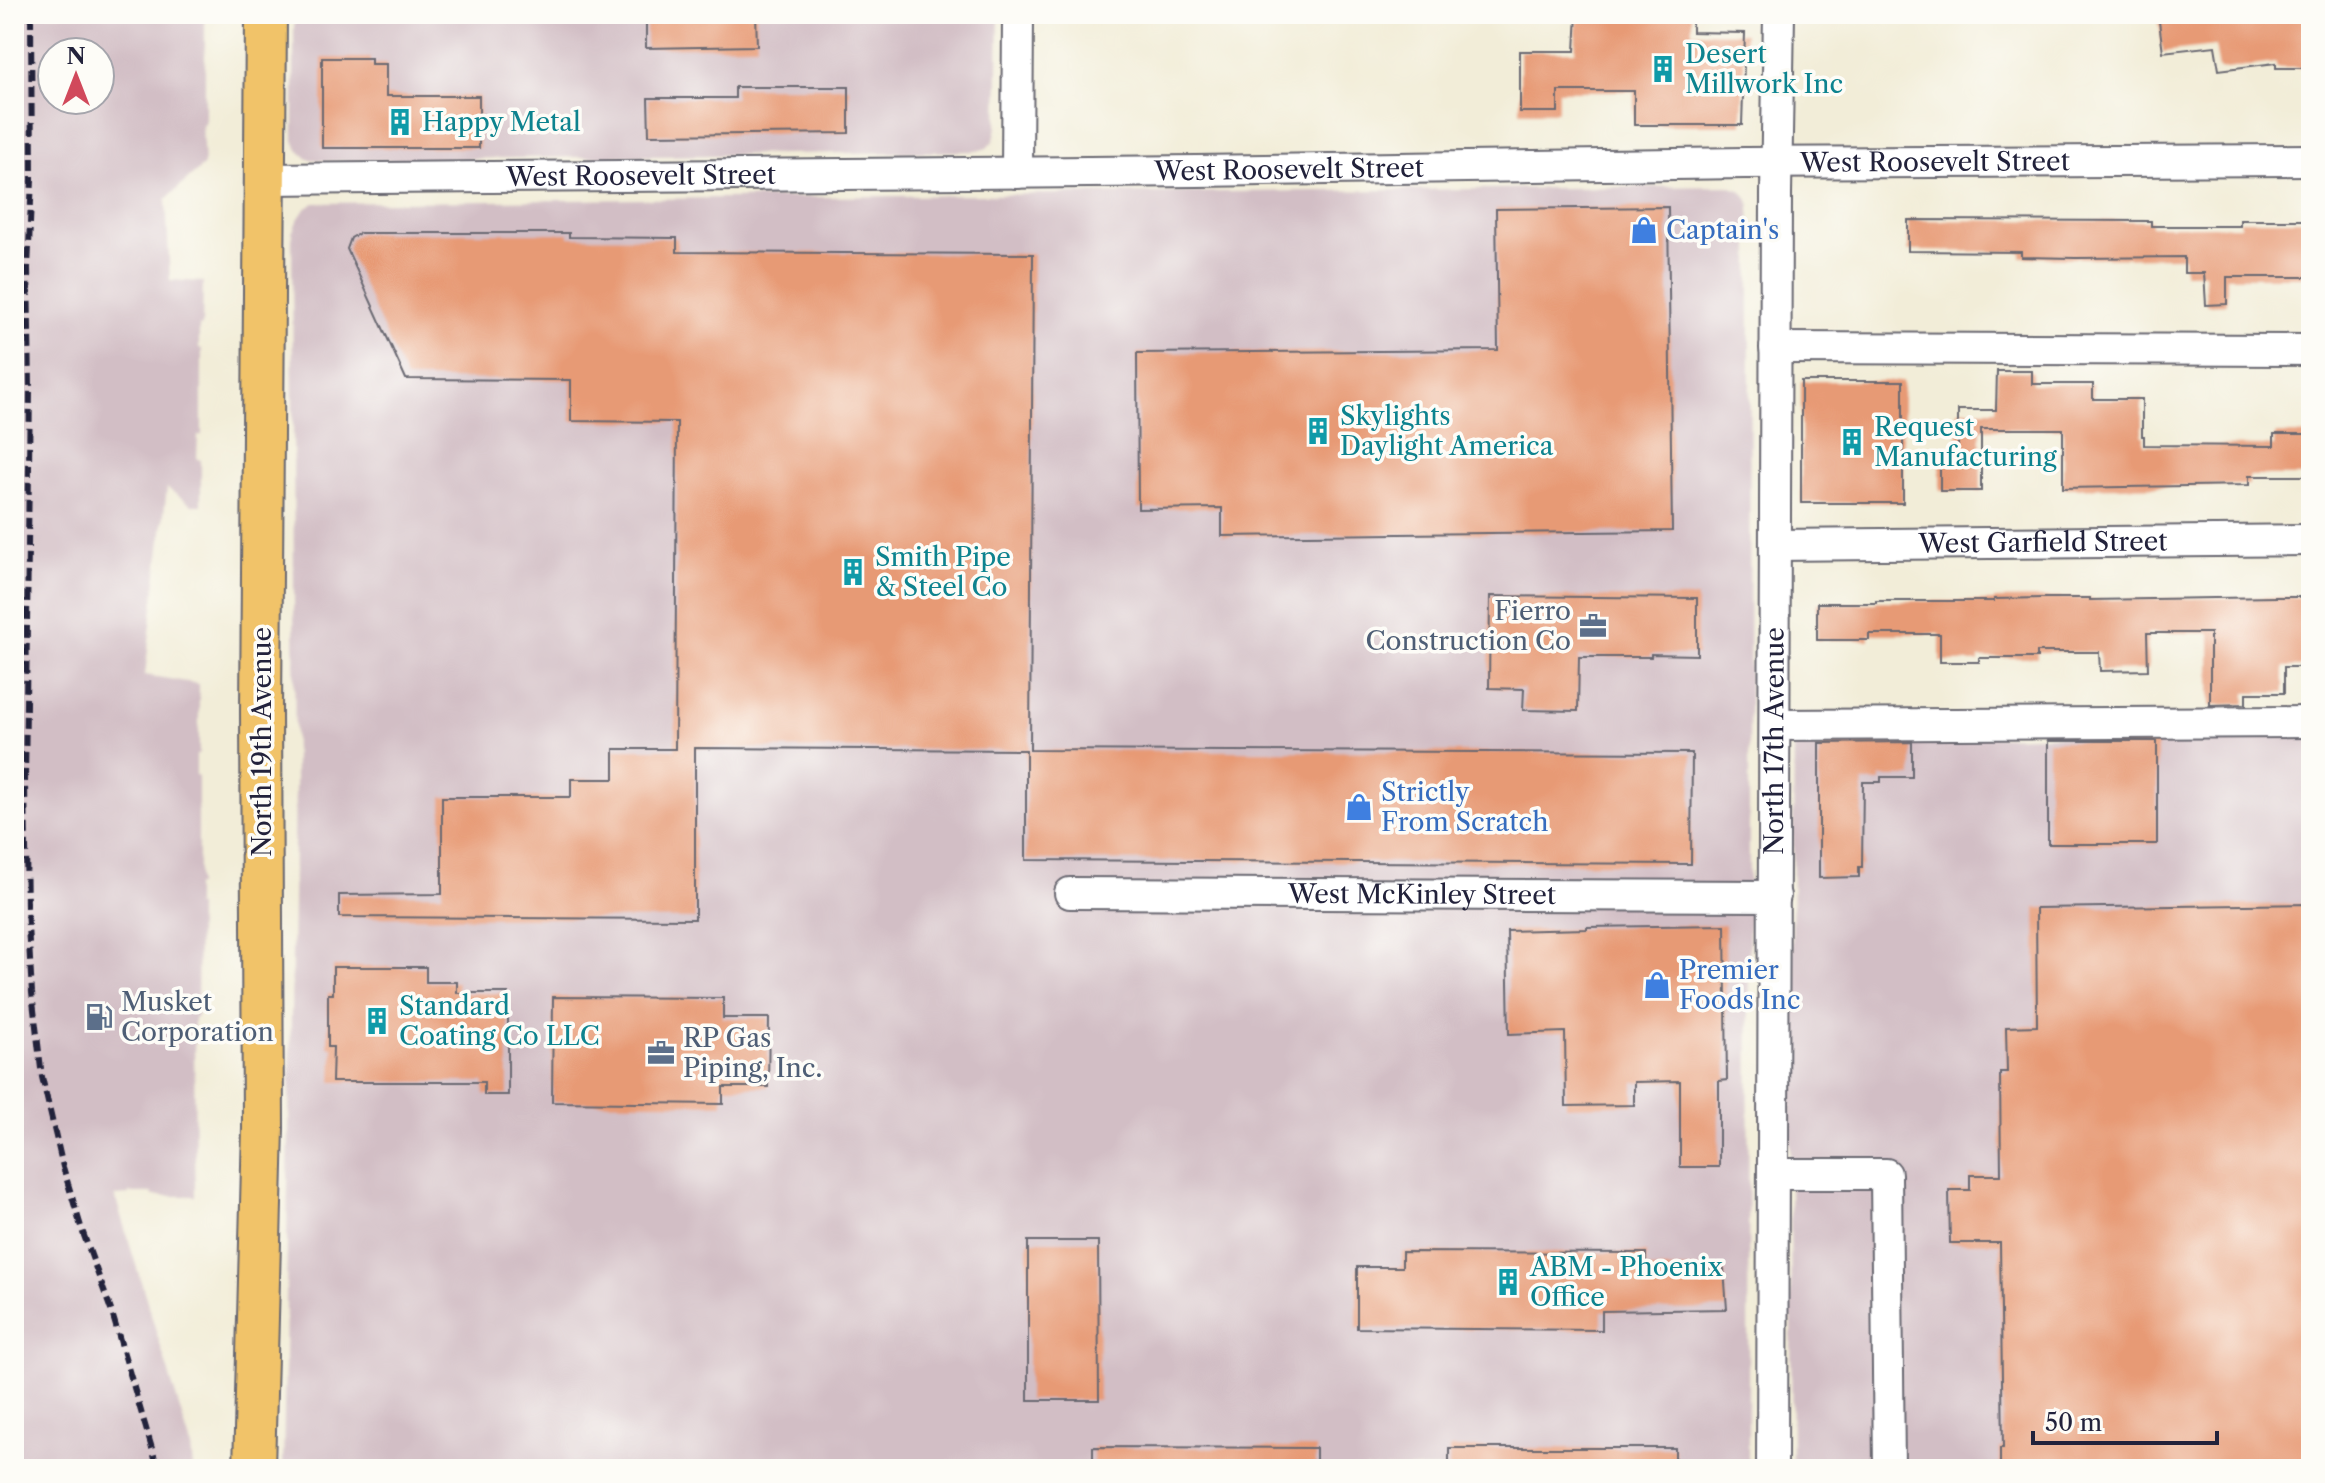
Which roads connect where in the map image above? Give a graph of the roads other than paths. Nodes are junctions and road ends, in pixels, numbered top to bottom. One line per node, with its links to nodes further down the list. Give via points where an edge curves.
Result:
1 (266, 14): 7 (main road, North 19th Avenue)
2 (1018, 14): 6 (street)
3 (1779, 14): 5 (street, North 17th Avenue)
4 (2311, 160): 5 (street, West Roosevelt Street)
5 (1777, 164): 6 (street, West Roosevelt Street); 8 (street, North 17th Avenue)
6 (1017, 173): 7 (street, West Roosevelt Street)
7 (265, 179): 17 (main road, North 19th Avenue, via 263,1128)
8 (1775, 348): 9 (street); 11 (street, North 17th Avenue)
9 (2311, 350)
10 (2311, 540): 11 (street, West Garfield Street)
11 (1775, 545): 13 (street, North 17th Avenue)
12 (2311, 722): 13 (street)
13 (1776, 725): 15 (street, North 17th Avenue)
14 (1070, 893): 15 (street, West McKinley Street)
15 (1775, 896): 16 (street, North 17th Avenue)
16 (1773, 1174): 18 (street, North 17th Avenue); 19 (street, via 1886,1174)
17 (254, 1469)
18 (1772, 1469)
19 (1889, 1469)

